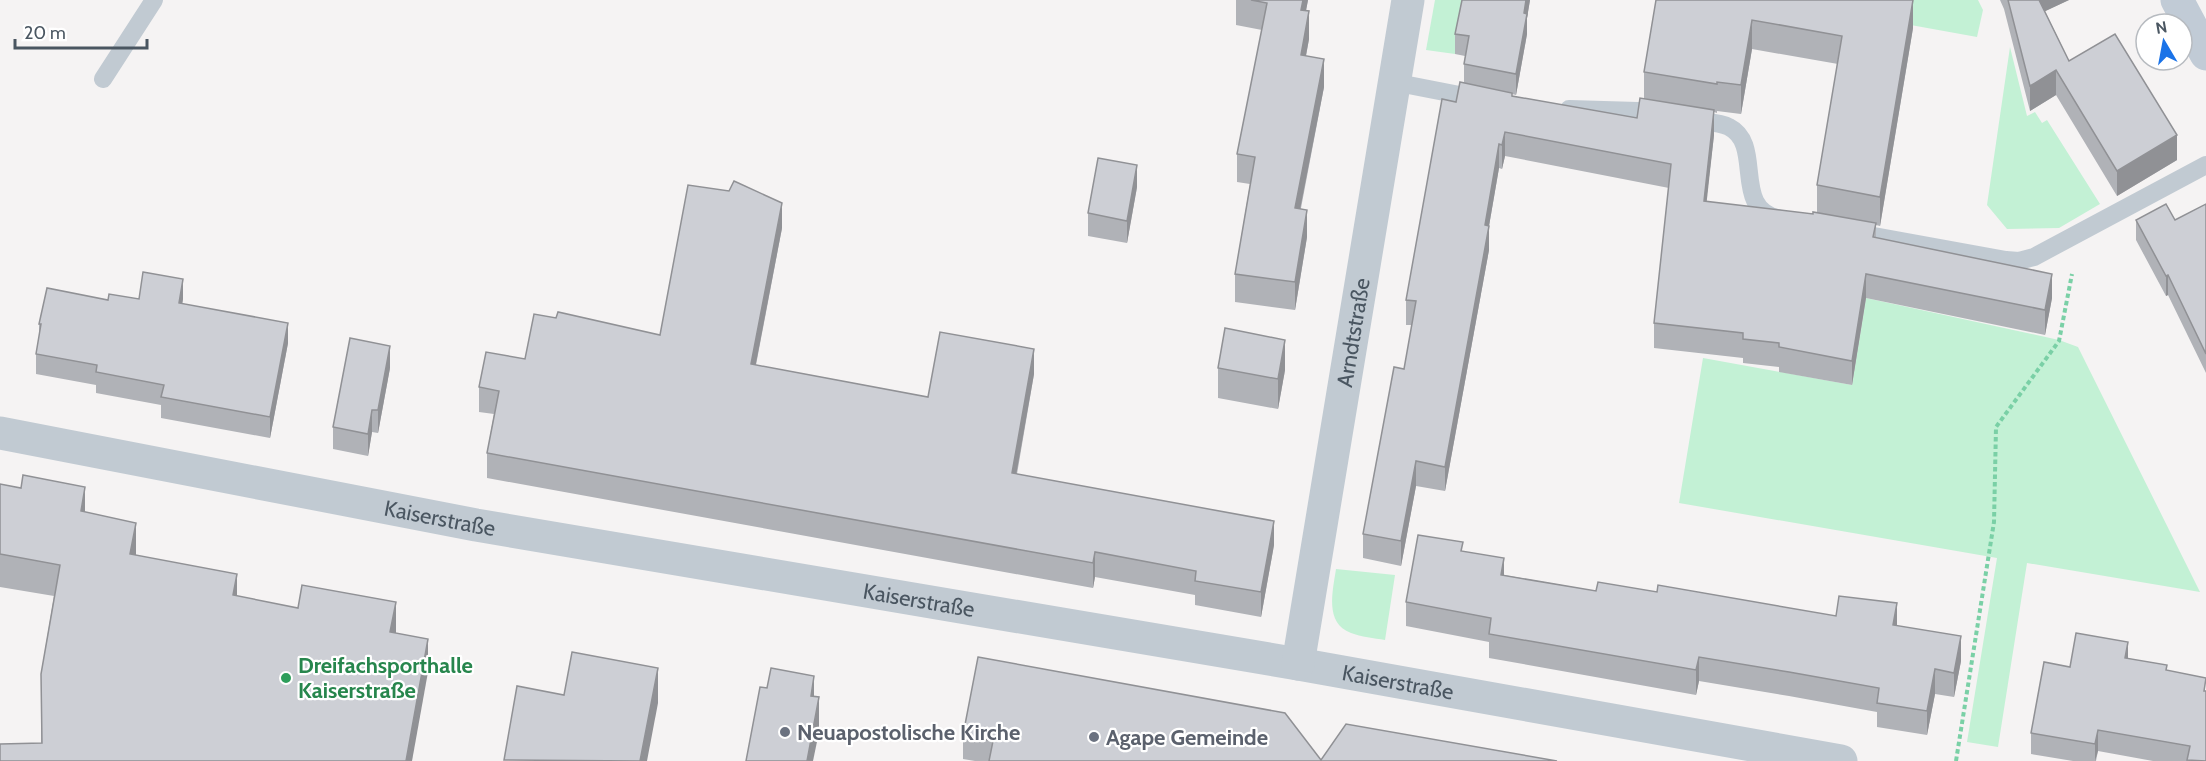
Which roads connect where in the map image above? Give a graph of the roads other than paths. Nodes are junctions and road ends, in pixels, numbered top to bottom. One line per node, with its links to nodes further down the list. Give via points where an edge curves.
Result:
1 (154, 0): 5 (lane)
2 (1408, 0): 6 (street, Arndtstraße)
3 (2177, 0): 4 (main road)
4 (2206, 54)
5 (103, 79)
6 (1393, 82): 7 (lane); 13 (street, Arndtstraße)
7 (1495, 102)
8 (1551, 109): 10 (lane, via 1638,111 1729,126 1745,149 1756,204 1774,218)
9 (2206, 165): 11 (lane, via 2034,257 2019,261)
10 (1796, 222)
11 (1830, 228)
12 (0, 433): 13 (street, Kaiserstraße, via 476,525)
13 (1298, 664): 14 (street, Kaiserstraße)
14 (1841, 761)

